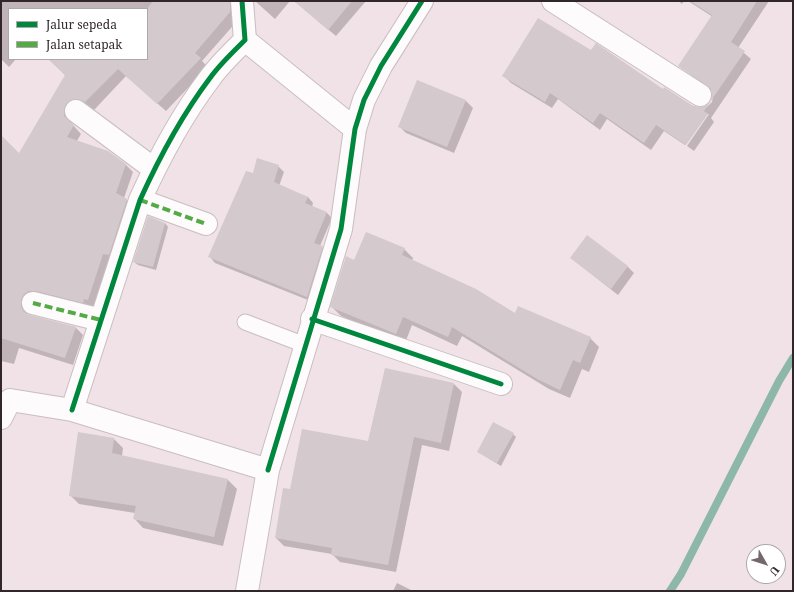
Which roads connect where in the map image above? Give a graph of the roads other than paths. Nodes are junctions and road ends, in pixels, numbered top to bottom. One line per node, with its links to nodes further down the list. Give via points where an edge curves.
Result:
1 (242, 1): 4 (street)
2 (422, 1): 7 (street, via 381,66 364,100)
3 (553, 1): 5 (street)
4 (245, 40): 7 (street); 8 (street, via 211,77 193,102)
5 (700, 95)
6 (76, 110): 8 (street)
7 (355, 128): 12 (street, via 341,229)
8 (154, 169): 9 (street)
9 (140, 200): 10 (street); 13 (street)
10 (206, 224)
11 (33, 303): 13 (street)
12 (312, 319): 15 (street); 16 (street)
13 (101, 320): 18 (street)
14 (245, 322): 15 (lane)
15 (305, 345): 19 (street)
16 (501, 384)
17 (4, 405): 18 (street)
18 (72, 410): 19 (street)
19 (268, 470): 20 (street)
20 (247, 591)

